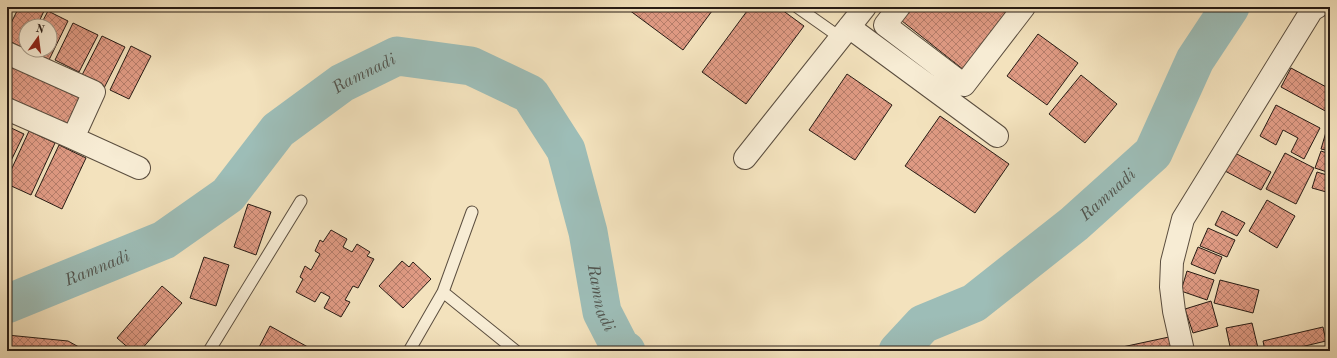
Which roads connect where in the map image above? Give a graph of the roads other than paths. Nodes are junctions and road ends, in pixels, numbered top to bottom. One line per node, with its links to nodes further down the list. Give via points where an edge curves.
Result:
1 (797, 7): 6 (lane)
2 (865, 7): 6 (street)
3 (899, 7): 4 (street, via 885,26 964,85)
4 (1024, 7)
5 (1317, 7): 19 (street, via 1312,10 1183,219 1172,262 1171,287)
6 (845, 33): 9 (street); 11 (street)
7 (7, 53): 10 (street, via 94,92)
8 (7, 109): 10 (street)
9 (997, 136)
10 (74, 138): 12 (street)
11 (745, 158)
12 (139, 168)
13 (301, 201): 16 (lane)
14 (472, 212): 15 (lane)
15 (443, 292): 17 (lane); 18 (lane)
16 (209, 351)
17 (409, 351)
18 (516, 351)
19 (1183, 351)

